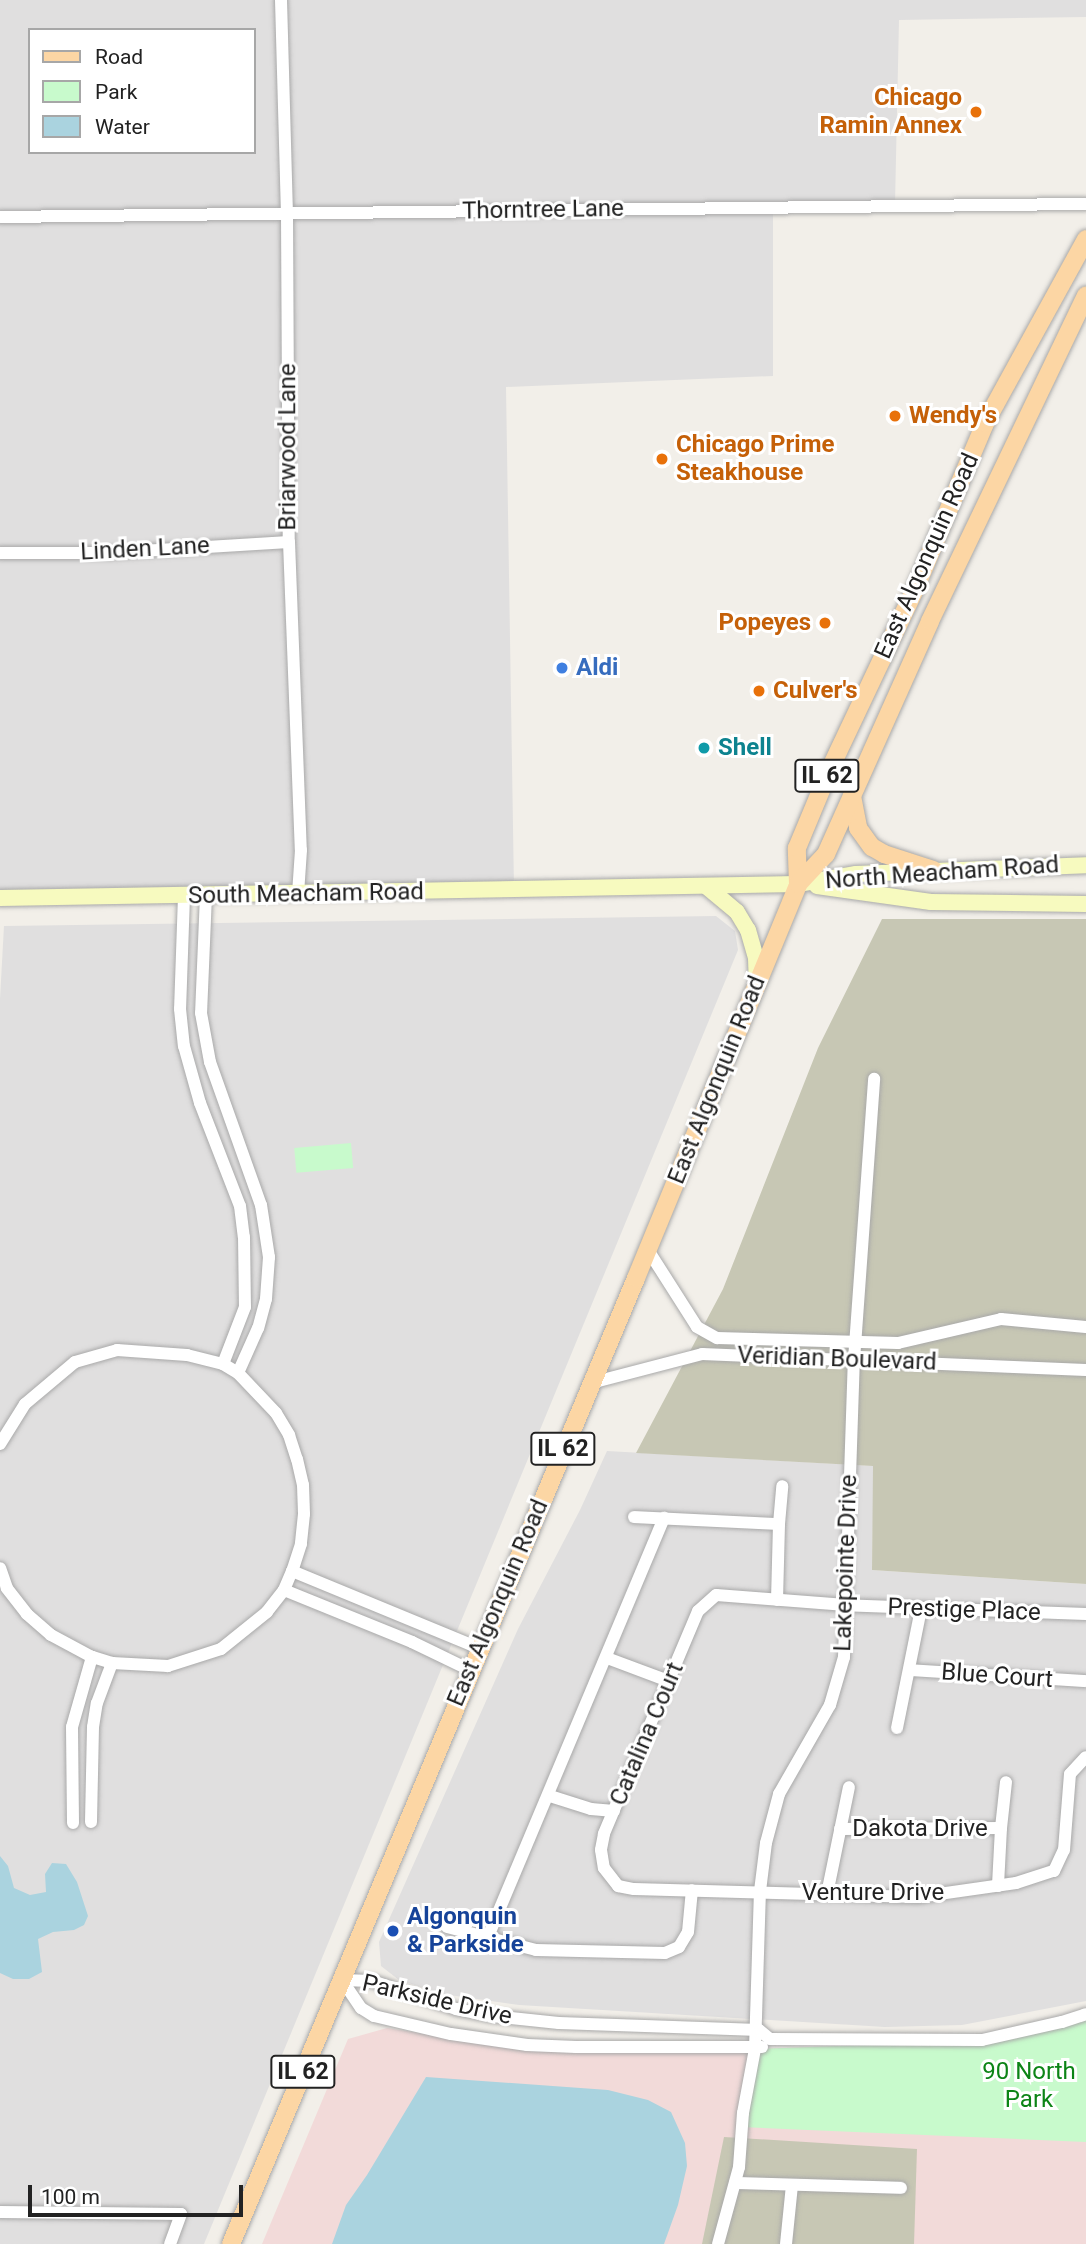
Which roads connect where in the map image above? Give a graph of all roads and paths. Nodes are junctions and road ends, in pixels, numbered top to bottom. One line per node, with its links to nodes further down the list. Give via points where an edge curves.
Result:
1 (281, 0): 3 (street, Briarwood Lane)
2 (1086, 204): 3 (street, Thorntree Lane)
3 (286, 214): 4 (street, Thorntree Lane); 7 (street, Briarwood Lane)
4 (0, 218)
5 (1086, 239): 12 (main road, East Algonquin Road / IL 62, via 985,423 915,589 829,771 797,848)
6 (1086, 295): 9 (main road, East Algonquin Road / IL 62, via 964,547)
7 (289, 542): 8 (street, Linden Lane, via 109,553); 15 (street, Briarwood Lane)
8 (0, 553)
9 (852, 795): 11 (main road, via 858,828 872,847); 12 (main road, East Algonquin Road / IL 62, via 826,854)
10 (1086, 865): 11 (main road, North Meacham Road)
11 (933, 870): 12 (main road, North Meacham Road, via 856,874)
12 (798, 884): 13 (main road, North Meacham Road); 19 (main road, North Meacham Road, via 931,902); 20 (main road, East Algonquin Road / IL 62)
13 (706, 886): 14 (main road, North Meacham Road); 20 (main road, via 737,912 748,930)
14 (611, 888): 15 (main road, South Meacham Road)
15 (298, 894): 16 (main road, South Meacham Road)
16 (206, 895): 17 (main road, South Meacham Road); 28 (street, via 201,1013 209,1062 261,1205 269,1257 266,1299)
17 (184, 896): 18 (main road, South Meacham Road); 26 (street, via 180,1009 184,1046 200,1103 240,1206 244,1237 245,1307)
18 (0, 898)
19 (1086, 904)
20 (757, 982): 22 (main road, East Algonquin Road / IL 62)
21 (874, 1079): 24 (street, Lakepointe Drive)
22 (648, 1250): 24 (street, Veridian Boulevard, via 697,1327 717,1338); 29 (main road, East Algonquin Road / IL 62)
23 (1086, 1327): 24 (street, Veridian Boulevard, via 1001,1319 898,1343)
24 (855, 1342): 25 (street, Lakepointe Drive)
25 (854, 1360): 27 (street, Veridian Boulevard); 29 (street, Veridian Boulevard, via 702,1354); 40 (street, Lakepointe Drive)
26 (223, 1364): 28 (street); 30 (street, via 187,1354 117,1350 75,1362 25,1404)
27 (1086, 1370)
28 (238, 1373): 36 (street, via 276,1413 297,1459 304,1514)
29 (591, 1383): 43 (main road, East Algonquin Road / IL 62)
30 (0, 1444)
31 (782, 1486): 34 (street)
32 (634, 1517): 33 (street)
33 (664, 1518): 34 (street); 45 (street)
34 (779, 1524): 39 (street)
35 (0, 1568): 44 (street, via 27,1614 51,1635)
36 (292, 1571): 37 (street); 43 (street)
37 (284, 1590): 46 (street, via 246,1632 221,1648 168,1666); 47 (street)
38 (716, 1595): 39 (street, Prestige Place); 49 (street, Catalina Court, via 698,1611)
39 (777, 1600): 40 (street, Prestige Place)
40 (846, 1605): 41 (street, Prestige Place); 64 (street, Lakepointe Drive, via 844,1657 833,1694 779,1794)
41 (921, 1609): 42 (street, Prestige Place); 48 (street, Blue Court)
42 (1086, 1614)
43 (480, 1648): 47 (main road, East Algonquin Road / IL 62)
44 (92, 1657): 46 (street); 58 (street, via 72,1727)
45 (607, 1658): 49 (street); 55 (street)
46 (112, 1663): 57 (street, via 93,1727)
47 (470, 1670): 68 (main road, East Algonquin Road / IL 62)
48 (909, 1670): 50 (street, Blue Court); 51 (street, Blue Court)
49 (669, 1681): 56 (street, Catalina Court)
50 (1086, 1681)
51 (897, 1728)
52 (1086, 1757): 62 (street, Venture Drive, via 1070,1774 1064,1850 1054,1871)
53 (1006, 1782): 59 (street, Dakota Drive)
54 (849, 1787): 60 (street, Dakota Drive)
55 (550, 1796): 56 (street); 67 (street)
56 (614, 1811): 61 (street, Catalina Court, via 601,1850)
57 (91, 1822)
58 (73, 1823)
59 (1001, 1828): 60 (street, Dakota Drive); 62 (street, Dakota Drive)
60 (840, 1829): 65 (street, Dakota Drive)
61 (611, 1880): 63 (street, Venture Drive, via 634,1889)
62 (998, 1886): 65 (street, Venture Drive, via 918,1897)
63 (692, 1890): 64 (street, Venture Drive); 67 (street, via 688,1932 679,1947 665,1953 536,1950)
64 (760, 1891): 65 (street, Venture Drive); 70 (street, Lakepointe Drive)
65 (827, 1894)
66 (447, 1927): 67 (street)
67 (487, 1939)
68 (342, 1980): 70 (street, Parkside Drive, via 372,1981 456,2008 526,2021); 72 (street, Parkside Drive, via 361,2008 374,2016 451,2034 527,2045); 78 (main road, East Algonquin Road / IL 62)
69 (1086, 2014): 71 (street, via 982,2040)
70 (756, 2030): 71 (street); 72 (street, Lakepointe Drive)
71 (770, 2039): 72 (street)
72 (755, 2049): 73 (street)
73 (735, 2183): 74 (street); 79 (street)
74 (792, 2185): 75 (street); 80 (street)
75 (901, 2188)
76 (0, 2212): 77 (street, via 181,2214)
77 (170, 2244)
78 (231, 2244)
79 (718, 2244)
80 (786, 2244)

